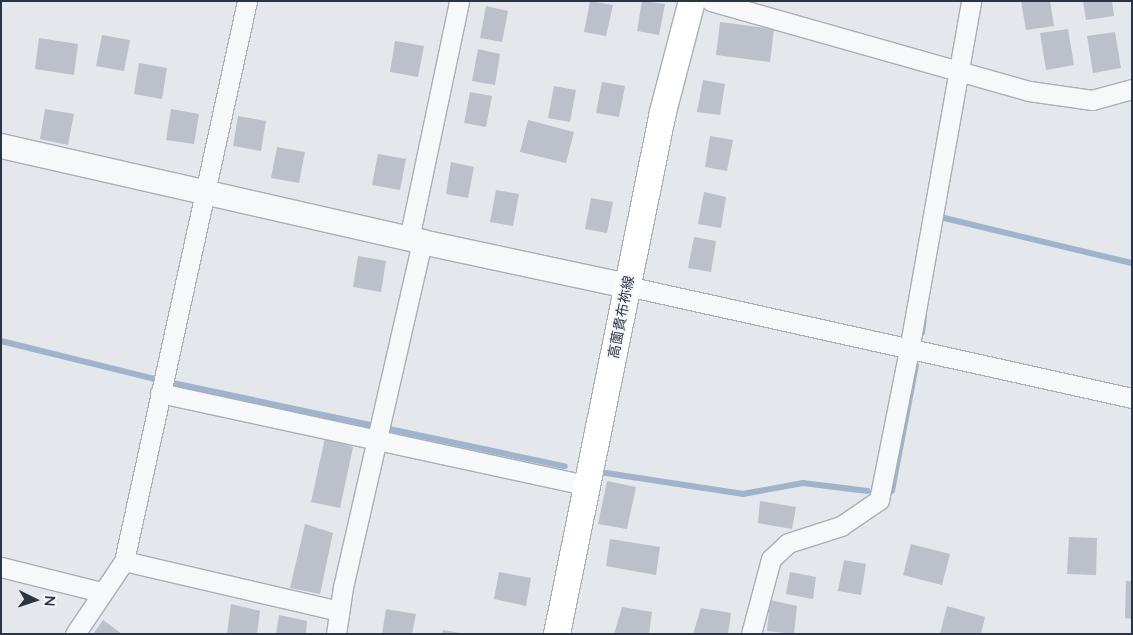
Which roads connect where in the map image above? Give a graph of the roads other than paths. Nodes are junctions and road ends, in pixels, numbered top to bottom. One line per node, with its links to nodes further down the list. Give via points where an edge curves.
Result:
1 (247, 1): 9 (street)
2 (459, 1): 10 (street)
3 (692, 1): 11 (main road, 高薗貴布祢線, via 663,112)
4 (711, 1): 6 (street)
5 (971, 1): 6 (street)
6 (960, 72): 7 (street, via 1029,91 1092,100); 12 (street, via 926,239)
7 (1132, 89)
8 (1, 146): 9 (street)
9 (204, 193): 10 (street); 13 (street)
10 (416, 241): 11 (street); 15 (street)
11 (627, 286): 12 (street); 16 (main road, 高薗貴布祢線)
12 (909, 350): 14 (street); 24 (street, via 878,500 841,526 788,543 771,559)
13 (162, 386): 15 (street); 17 (street)
14 (1132, 398)
15 (380, 434): 16 (street); 20 (street)
16 (587, 485): 23 (main road, 高薗貴布祢線)
17 (124, 561): 19 (street); 20 (street)
18 (1, 567): 19 (street)
19 (101, 592): 21 (street)
20 (338, 611): 22 (street)
21 (75, 634)
22 (336, 634)
23 (557, 634)
24 (751, 634)

